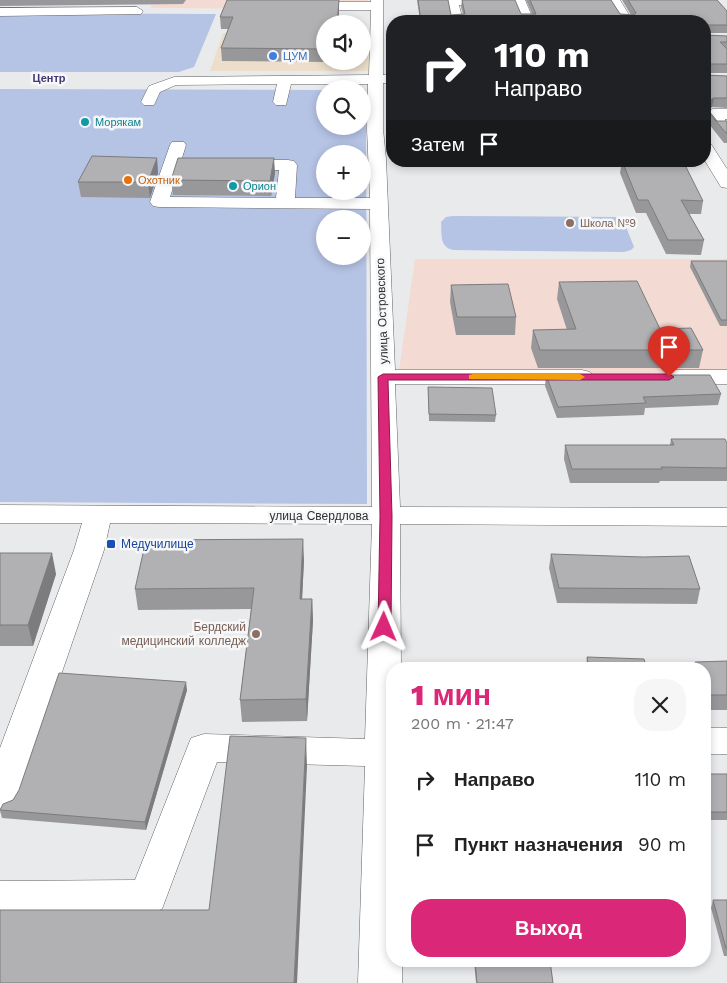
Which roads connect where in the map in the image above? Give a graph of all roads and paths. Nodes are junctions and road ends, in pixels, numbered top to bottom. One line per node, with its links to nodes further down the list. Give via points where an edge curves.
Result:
1 (318, 0): 4 (street, via 331,6)
2 (520, 0): 7 (street, via 452,1); 8 (street)
3 (614, 0): 9 (street)
4 (377, 3): 10 (street, улица Островского, via 384,38)
5 (137, 11): 6 (street)
6 (0, 12)
7 (456, 15)
8 (526, 15)
9 (623, 15)
10 (384, 79): 11 (street); 16 (street, улица Островского)
11 (285, 80): 12 (street, via 174,81 154,89); 13 (street)
12 (148, 102)
13 (281, 102)
14 (726, 122): 15 (street)
15 (711, 125)
16 (384, 129): 27 (street, улица Островского)
17 (178, 145): 20 (street)
18 (281, 145): 23 (street)
19 (711, 158): 25 (street)
20 (172, 165): 21 (street); 24 (street); 26 (street, via 159,202)
21 (191, 165)
22 (220, 165): 23 (street)
23 (279, 165): 26 (street, via 288,165)
24 (152, 166)
25 (727, 183)
26 (285, 204): 27 (street)
27 (379, 204): 28 (street, улица Островского)
28 (383, 377): 29 (street); 34 (street, улица Островского)
29 (608, 377)
30 (658, 377): 31 (street)
31 (727, 377)
32 (0, 514): 33 (street, улица Свердлова)
33 (98, 515): 34 (street, улица Свердлова); 39 (street, via 89,550)
34 (386, 516): 35 (street, улица Свердлова); 38 (street, улица Островского)
35 (727, 517)
36 (711, 741): 37 (street)
37 (727, 741)
38 (386, 742): 40 (street, via 204,748 148,897); 41 (street, улица Островского)
39 (0, 797)
40 (0, 899)
41 (380, 983)

